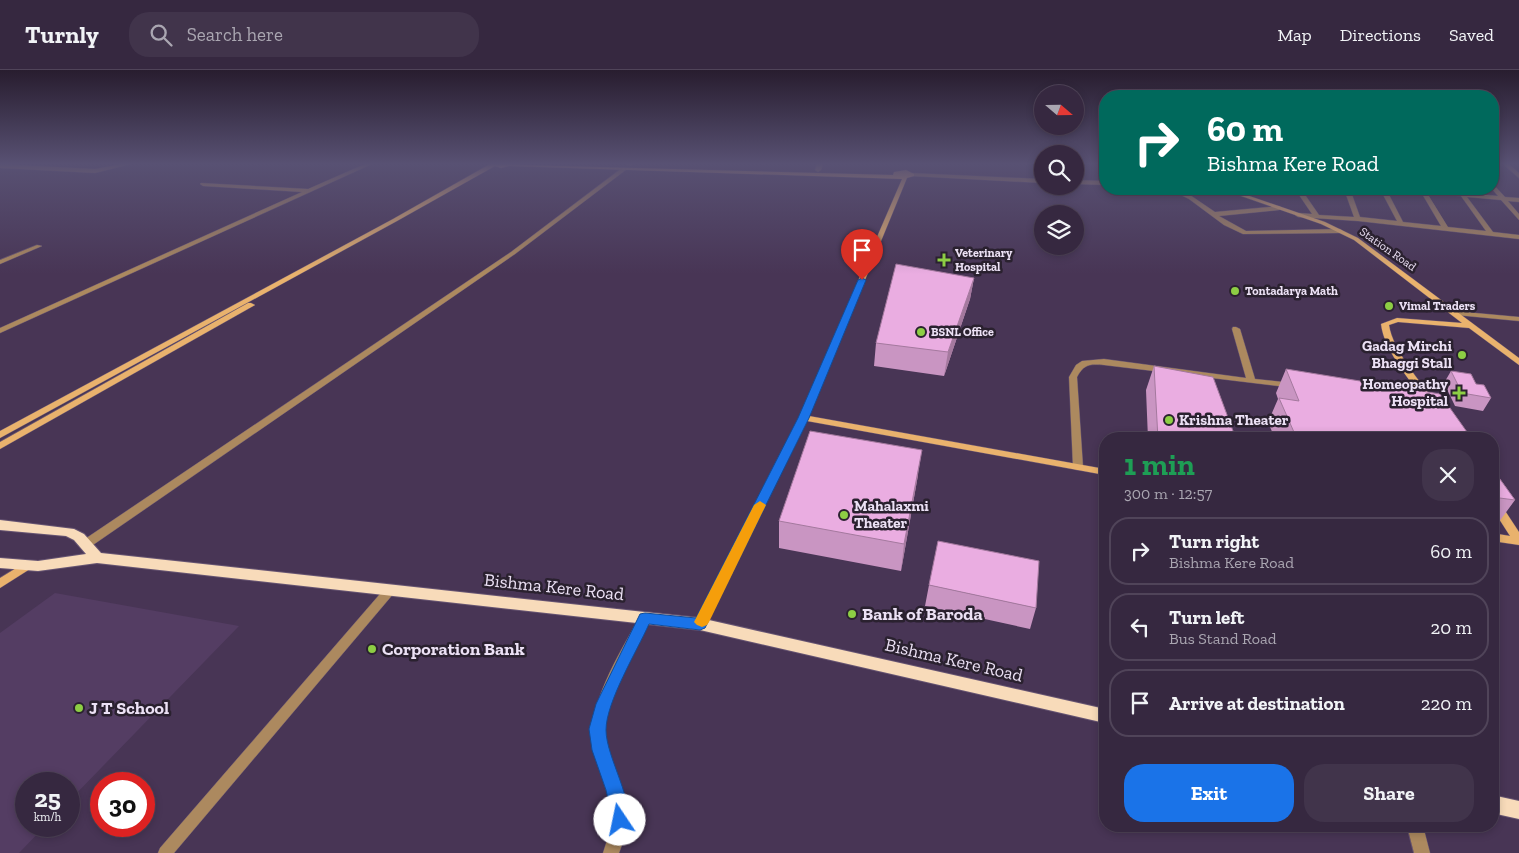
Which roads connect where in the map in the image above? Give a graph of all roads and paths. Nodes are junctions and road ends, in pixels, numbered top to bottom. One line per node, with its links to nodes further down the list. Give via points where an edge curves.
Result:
1 (289, 201): 31 (street)
2 (431, 201): 37 (street)
3 (435, 201): 38 (street)
4 (582, 201): 45 (street, via 513,252)
5 (893, 201): 36 (street)
6 (1197, 201): 15 (street)
7 (1257, 201): 14 (street, Station Road)
8 (1306, 201): 17 (street)
9 (1351, 201): 18 (street)
10 (1389, 201): 20 (street)
11 (1428, 201): 21 (street)
12 (1467, 201): 23 (street)
13 (1505, 201): 19 (street)
14 (1279, 208): 15 (street); 16 (street, Station Road)
15 (1216, 214): 22 (street, via 1244,233)
16 (1298, 215): 17 (street); 22 (street, Station Road)
17 (1316, 215): 18 (street)
18 (1358, 218): 20 (street)
19 (1519, 218)
20 (1401, 224): 21 (street)
21 (1446, 229): 23 (street)
22 (1340, 230): 27 (street, Station Road, via 1370,247)
23 (1491, 234): 24 (street)
24 (1519, 237)
25 (39, 246): 26 (street)
26 (0, 262)
27 (1456, 313): 28 (street); 29 (street, Station Road)
28 (1519, 319)
29 (1473, 326): 32 (street, Station Road); 35 (street, via 1397,320 1385,324 1384,329 1392,345)
30 (1236, 329): 33 (street)
31 (0, 331)
32 (1519, 362)
33 (1250, 379): 34 (street); 39 (street, via 1083,362 1073,377)
34 (1300, 388)
35 (1437, 413)
36 (804, 418): 39 (street); 52 (street)
37 (0, 435)
38 (0, 446)
39 (1078, 467): 40 (street)
40 (1099, 471)
41 (1499, 510): 44 (street)
42 (0, 525): 45 (main road, via 69,532)
43 (1499, 538): 44 (street)
44 (1519, 541)
45 (86, 544): 46 (main road)
46 (97, 558): 48 (main road, Bishma Kere Road); 50 (main road, Bishma Kere Road)
47 (0, 562): 48 (main road, Bishma Kere Road)
48 (26, 566): 49 (street)
49 (0, 584)
50 (390, 590): 51 (main road, Bishma Kere Road); 57 (lane)
51 (645, 618): 52 (main road, Bishma Kere Road); 58 (street, via 604,704 598,729 600,750 615,790 620,820)
52 (700, 624): 53 (main road, Bishma Kere Road)
53 (1099, 715)
54 (1499, 806): 55 (main road)
55 (1519, 810)
56 (1417, 832): 59 (street)
57 (165, 853)
58 (611, 853)
59 (1422, 853)

